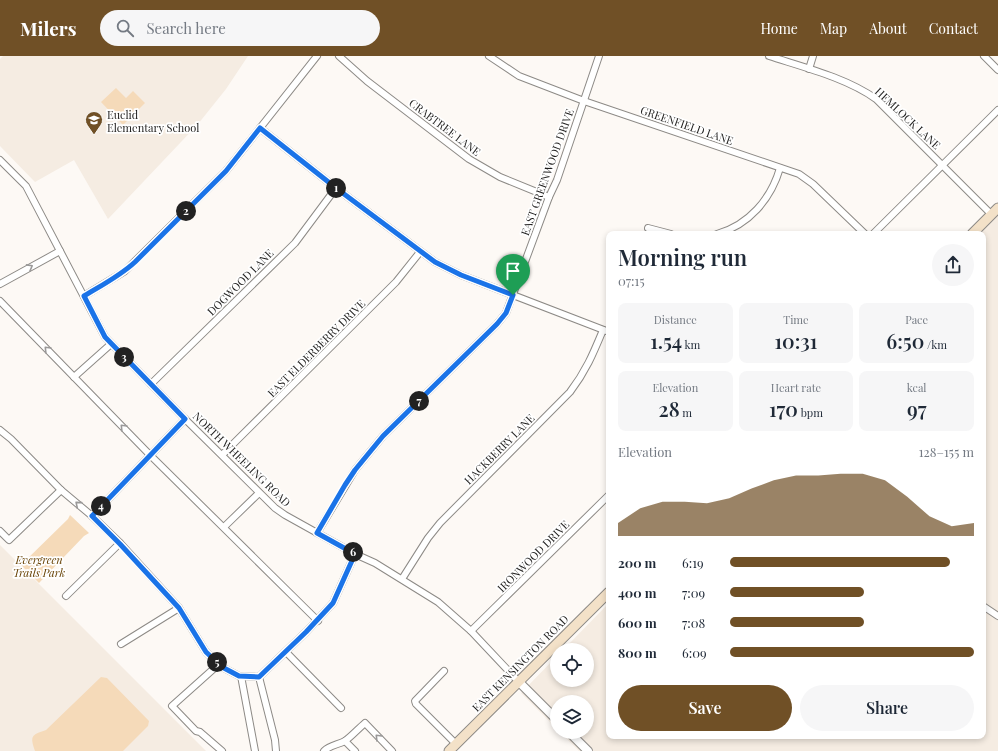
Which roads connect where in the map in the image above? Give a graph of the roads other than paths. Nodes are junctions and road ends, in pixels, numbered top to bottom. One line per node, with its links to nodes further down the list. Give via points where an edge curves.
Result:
1 (317, 56): 12 (street)
2 (339, 56): 17 (street, CRABTREE LANE, via 470,159 500,177)
3 (489, 56): 10 (street, GREENFIELD LANE, via 519,76)
4 (599, 56): 10 (street, EAST GREENWOOD DRIVE)
5 (769, 56): 8 (street, HEMLOCK LANE)
6 (813, 56): 8 (street)
7 (984, 56): 9 (street)
8 (809, 69): 14 (street, HEMLOCK LANE, via 862,90 876,99)
9 (998, 70)
10 (584, 101): 15 (street, GREENFIELD LANE); 17 (street, EAST GREENWOOD DRIVE)
11 (998, 110): 14 (street)
12 (260, 128): 16 (street); 29 (street, via 226,171 135,262 114,279)
13 (0, 160): 25 (street, NORTH WHEELING ROAD, via 26,186)
14 (942, 165): 18 (street, HEMLOCK LANE); 23 (street)
15 (780, 168): 21 (street, via 773,188 752,215); 22 (street, GREENFIELD LANE, via 799,174 813,184)
16 (336, 188): 26 (street); 35 (street, DOGWOOD LANE, via 295,243)
17 (549, 197): 28 (street, EAST GREENWOOD DRIVE)
18 (995, 211): 24 (main road)
19 (648, 228): 20 (street)
20 (659, 231)
21 (724, 231)
22 (862, 231)
23 (876, 231)
24 (975, 231)
25 (60, 251): 27 (street, one-way to 25); 29 (street, NORTH WHEELING ROAD)
26 (420, 252): 28 (street, via 447,269); 39 (street, EAST ELDERBERRY DRIVE, via 396,282)
27 (0, 284)
28 (513, 295): 31 (street); 46 (street, EAST GREENWOOD DRIVE, via 506,313 497,324 383,436 367,455 345,485)
29 (84, 296): 33 (street, NORTH WHEELING ROAD, via 99,327)
30 (0, 301): 34 (street, one-way to 30)
31 (602, 330): 32 (street); 49 (street, HACKBERRY LANE, via 582,377 570,392 440,523)
32 (606, 331)
33 (111, 344): 34 (street); 35 (street, NORTH WHEELING ROAD)
34 (74, 377): 38 (street, one-way to 34)
35 (151, 384): 36 (street, NORTH WHEELING ROAD)
36 (185, 419): 38 (street); 39 (street, NORTH WHEELING ROAD)
37 (0, 432): 40 (street, via 11,439)
38 (150, 455): 43 (street); 44 (street)
39 (222, 455): 41 (street, NORTH WHEELING ROAD)
40 (61, 490): 43 (street, one-way to 40); 45 (street, via 9,540)
41 (259, 492): 44 (street); 46 (street, NORTH WHEELING ROAD, via 275,508)
42 (606, 498): 56 (street, IRONWOOD DRIVE)
43 (92, 516): 47 (street)
44 (224, 527): 55 (street)
45 (0, 531)
46 (317, 533): 48 (street, NORTH WHEELING ROAD)
47 (120, 544): 51 (street); 52 (street)
48 (355, 554): 49 (street, NORTH WHEELING ROAD); 55 (street, via 333,603)
49 (402, 579): 56 (street, NORTH WHEELING ROAD, via 438,602)
50 (606, 595): 63 (main road, EAST KENSINGTON ROAD)
51 (66, 596)
52 (179, 608): 57 (street); 59 (street, via 206,652)
53 (986, 608): 54 (street)
54 (998, 616)
55 (318, 620): 58 (street)
56 (471, 631): 63 (street, NORTH WHEELING ROAD)
57 (121, 644)
58 (286, 652): 62 (street); 64 (street)
59 (219, 664): 61 (street); 69 (street, via 172,706 196,731)
60 (444, 671): 68 (street, via 416,704)
61 (241, 676): 62 (street); 70 (street)
62 (259, 677): 71 (street)
63 (518, 681): 65 (street, NORTH WHEELING ROAD); 68 (main road, EAST KENSINGTON ROAD)
64 (341, 708)
65 (550, 713)
66 (576, 739): 76 (street)
67 (345, 741): 72 (street); 73 (street); 74 (street, one-way to 67, via 365,723)
68 (456, 744): 75 (main road, EAST KENSINGTON ROAD)
69 (222, 751)
70 (255, 751)
71 (276, 751)
72 (324, 751)
73 (355, 751)
74 (392, 751)
75 (449, 751)
76 (588, 751)

